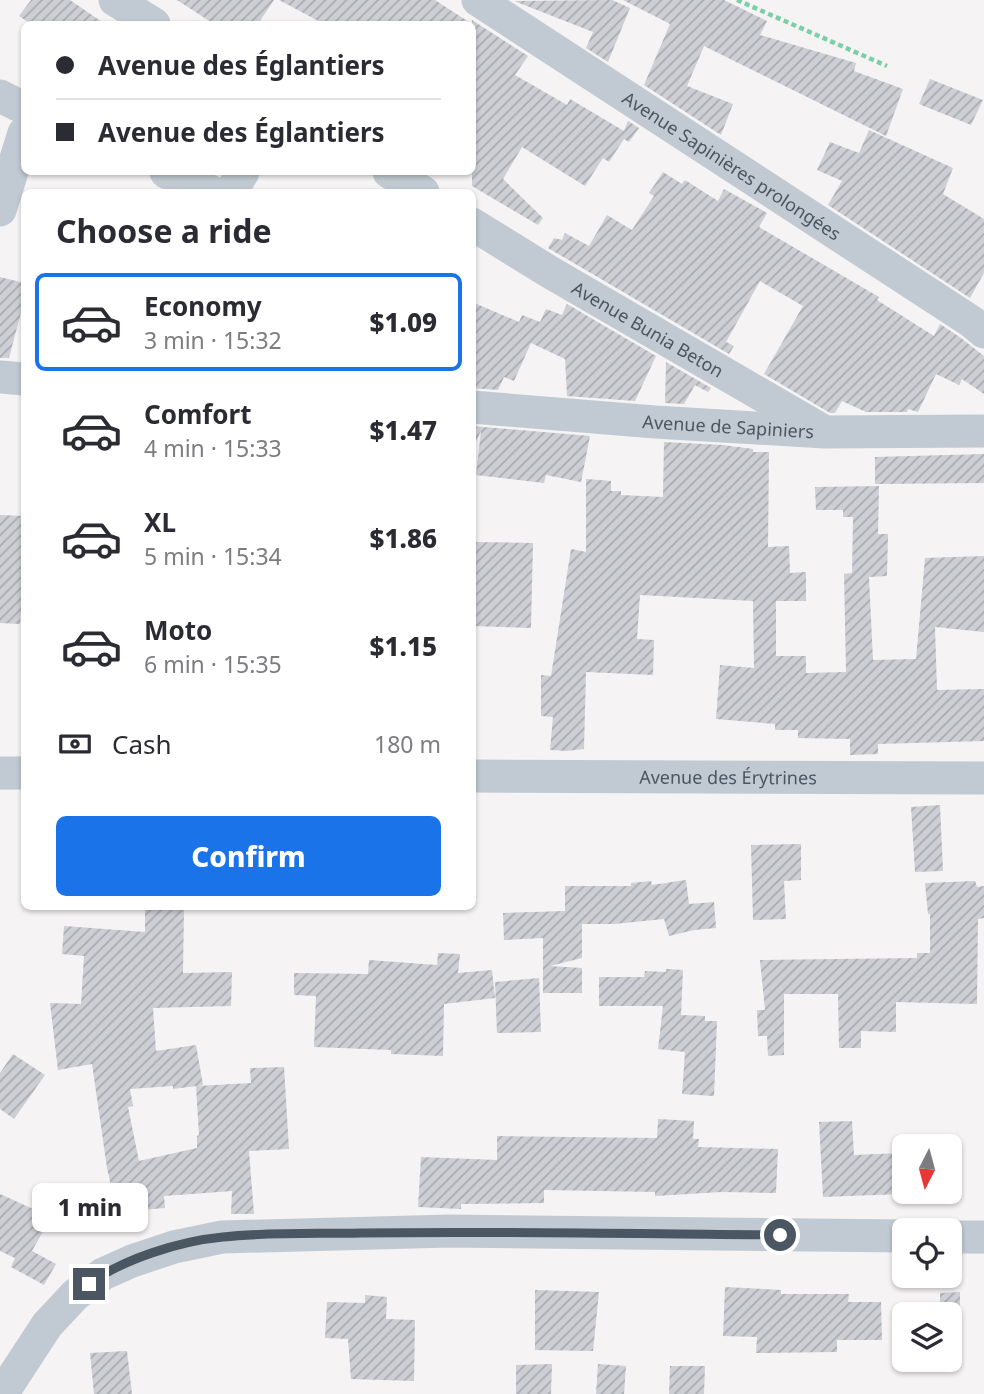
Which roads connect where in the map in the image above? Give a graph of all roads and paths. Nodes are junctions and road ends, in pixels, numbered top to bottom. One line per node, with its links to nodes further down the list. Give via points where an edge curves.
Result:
1 (115, 0): 4 (street)
2 (478, 0): 15 (street, Avenue Sapinières prolongées)
3 (737, 0): 5 (path)
4 (149, 21)
5 (887, 66)
6 (0, 96): 7 (street)
7 (21, 106)
8 (21, 143): 13 (street)
9 (173, 175): 11 (street)
10 (394, 175): 12 (street)
11 (205, 189)
12 (418, 189)
13 (0, 210)
14 (476, 226): 20 (street, Avenue Bunia Beton)
15 (984, 332)
16 (0, 377): 17 (street)
17 (21, 379)
18 (476, 407): 20 (street, Avenue de Sapiniers)
19 (984, 431): 20 (street, Avenue de Sapiniers)
20 (825, 432)
21 (0, 773): 22 (street)
22 (21, 773)
23 (476, 776): 24 (street, Avenue des Érytrines)
24 (984, 778)
25 (892, 1236): 28 (street, via 450,1231 222,1237 174,1247 103,1274 47,1325)
26 (962, 1237): 27 (street)
27 (984, 1237)
28 (2, 1394)

